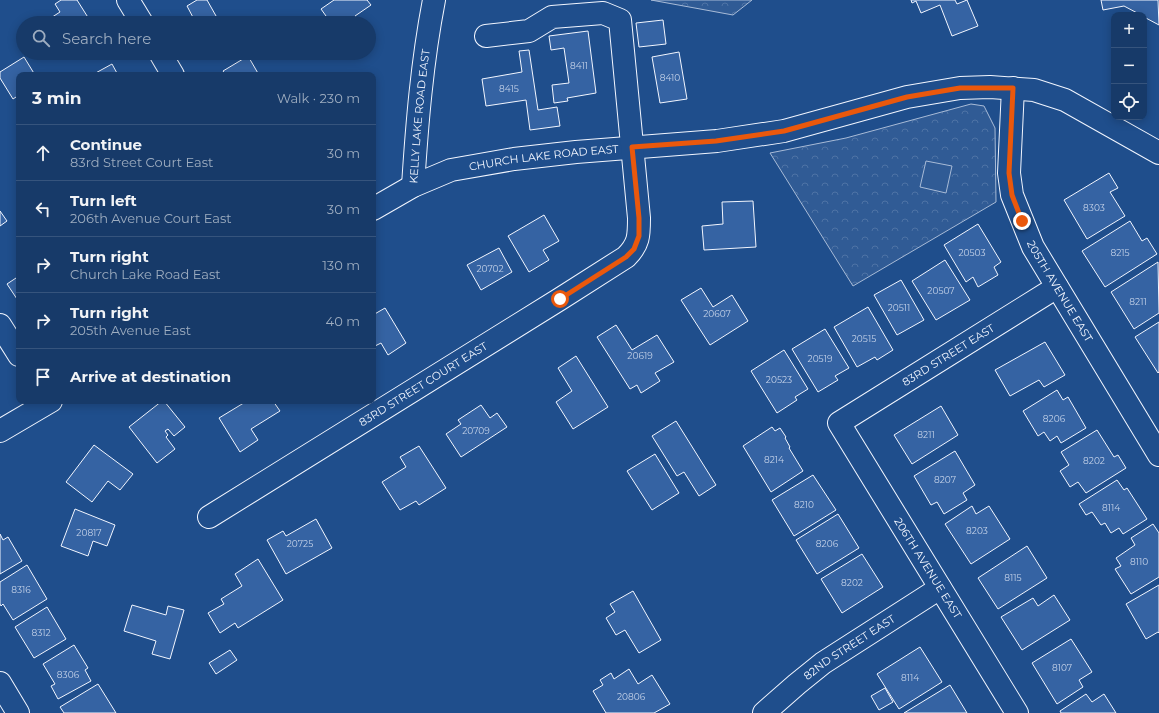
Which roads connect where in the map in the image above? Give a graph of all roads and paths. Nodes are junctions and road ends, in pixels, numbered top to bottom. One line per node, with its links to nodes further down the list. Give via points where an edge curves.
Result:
1 (128, 0): 3 (street)
2 (434, 0): 10 (street, KELLY LAKE ROAD EAST, via 417,119)
3 (138, 16)
4 (486, 36): 8 (street, via 529,31 552,17 603,13 620,20)
5 (164, 60): 6 (street)
6 (171, 72)
7 (1013, 88): 8 (street, CHURCH LAKE ROAD EAST, via 960,88 907,97 784,131 716,141); 9 (street, CHURCH LAKE ROAD EAST, via 1034,90 1065,100); 12 (street, 205TH AVENUE EAST, via 1009,173 1012,195 1033,248)
8 (632, 147): 10 (street, CHURCH LAKE ROAD EAST, via 514,159 451,170); 19 (street, 83RD STREET COURT EAST, via 639,236 634,249 626,257)
9 (1159, 153)
10 (413, 186): 11 (street, KELLY LAKE ROAD EAST)
11 (376, 207)
12 (1057, 287): 17 (street, 83RD STREET EAST); 18 (street, 205TH AVENUE EAST)
13 (0, 325): 14 (street)
14 (16, 350)
15 (44, 404): 16 (street)
16 (3, 423)
17 (839, 423): 20 (street, 206TH AVENUE EAST)
18 (1159, 455)
19 (209, 517)
20 (940, 588): 23 (street, 82ND STREET EAST, via 823,663); 24 (street, 206TH AVENUE EAST)
21 (0, 683): 22 (street)
22 (18, 713)
23 (764, 713)
24 (1017, 713)

